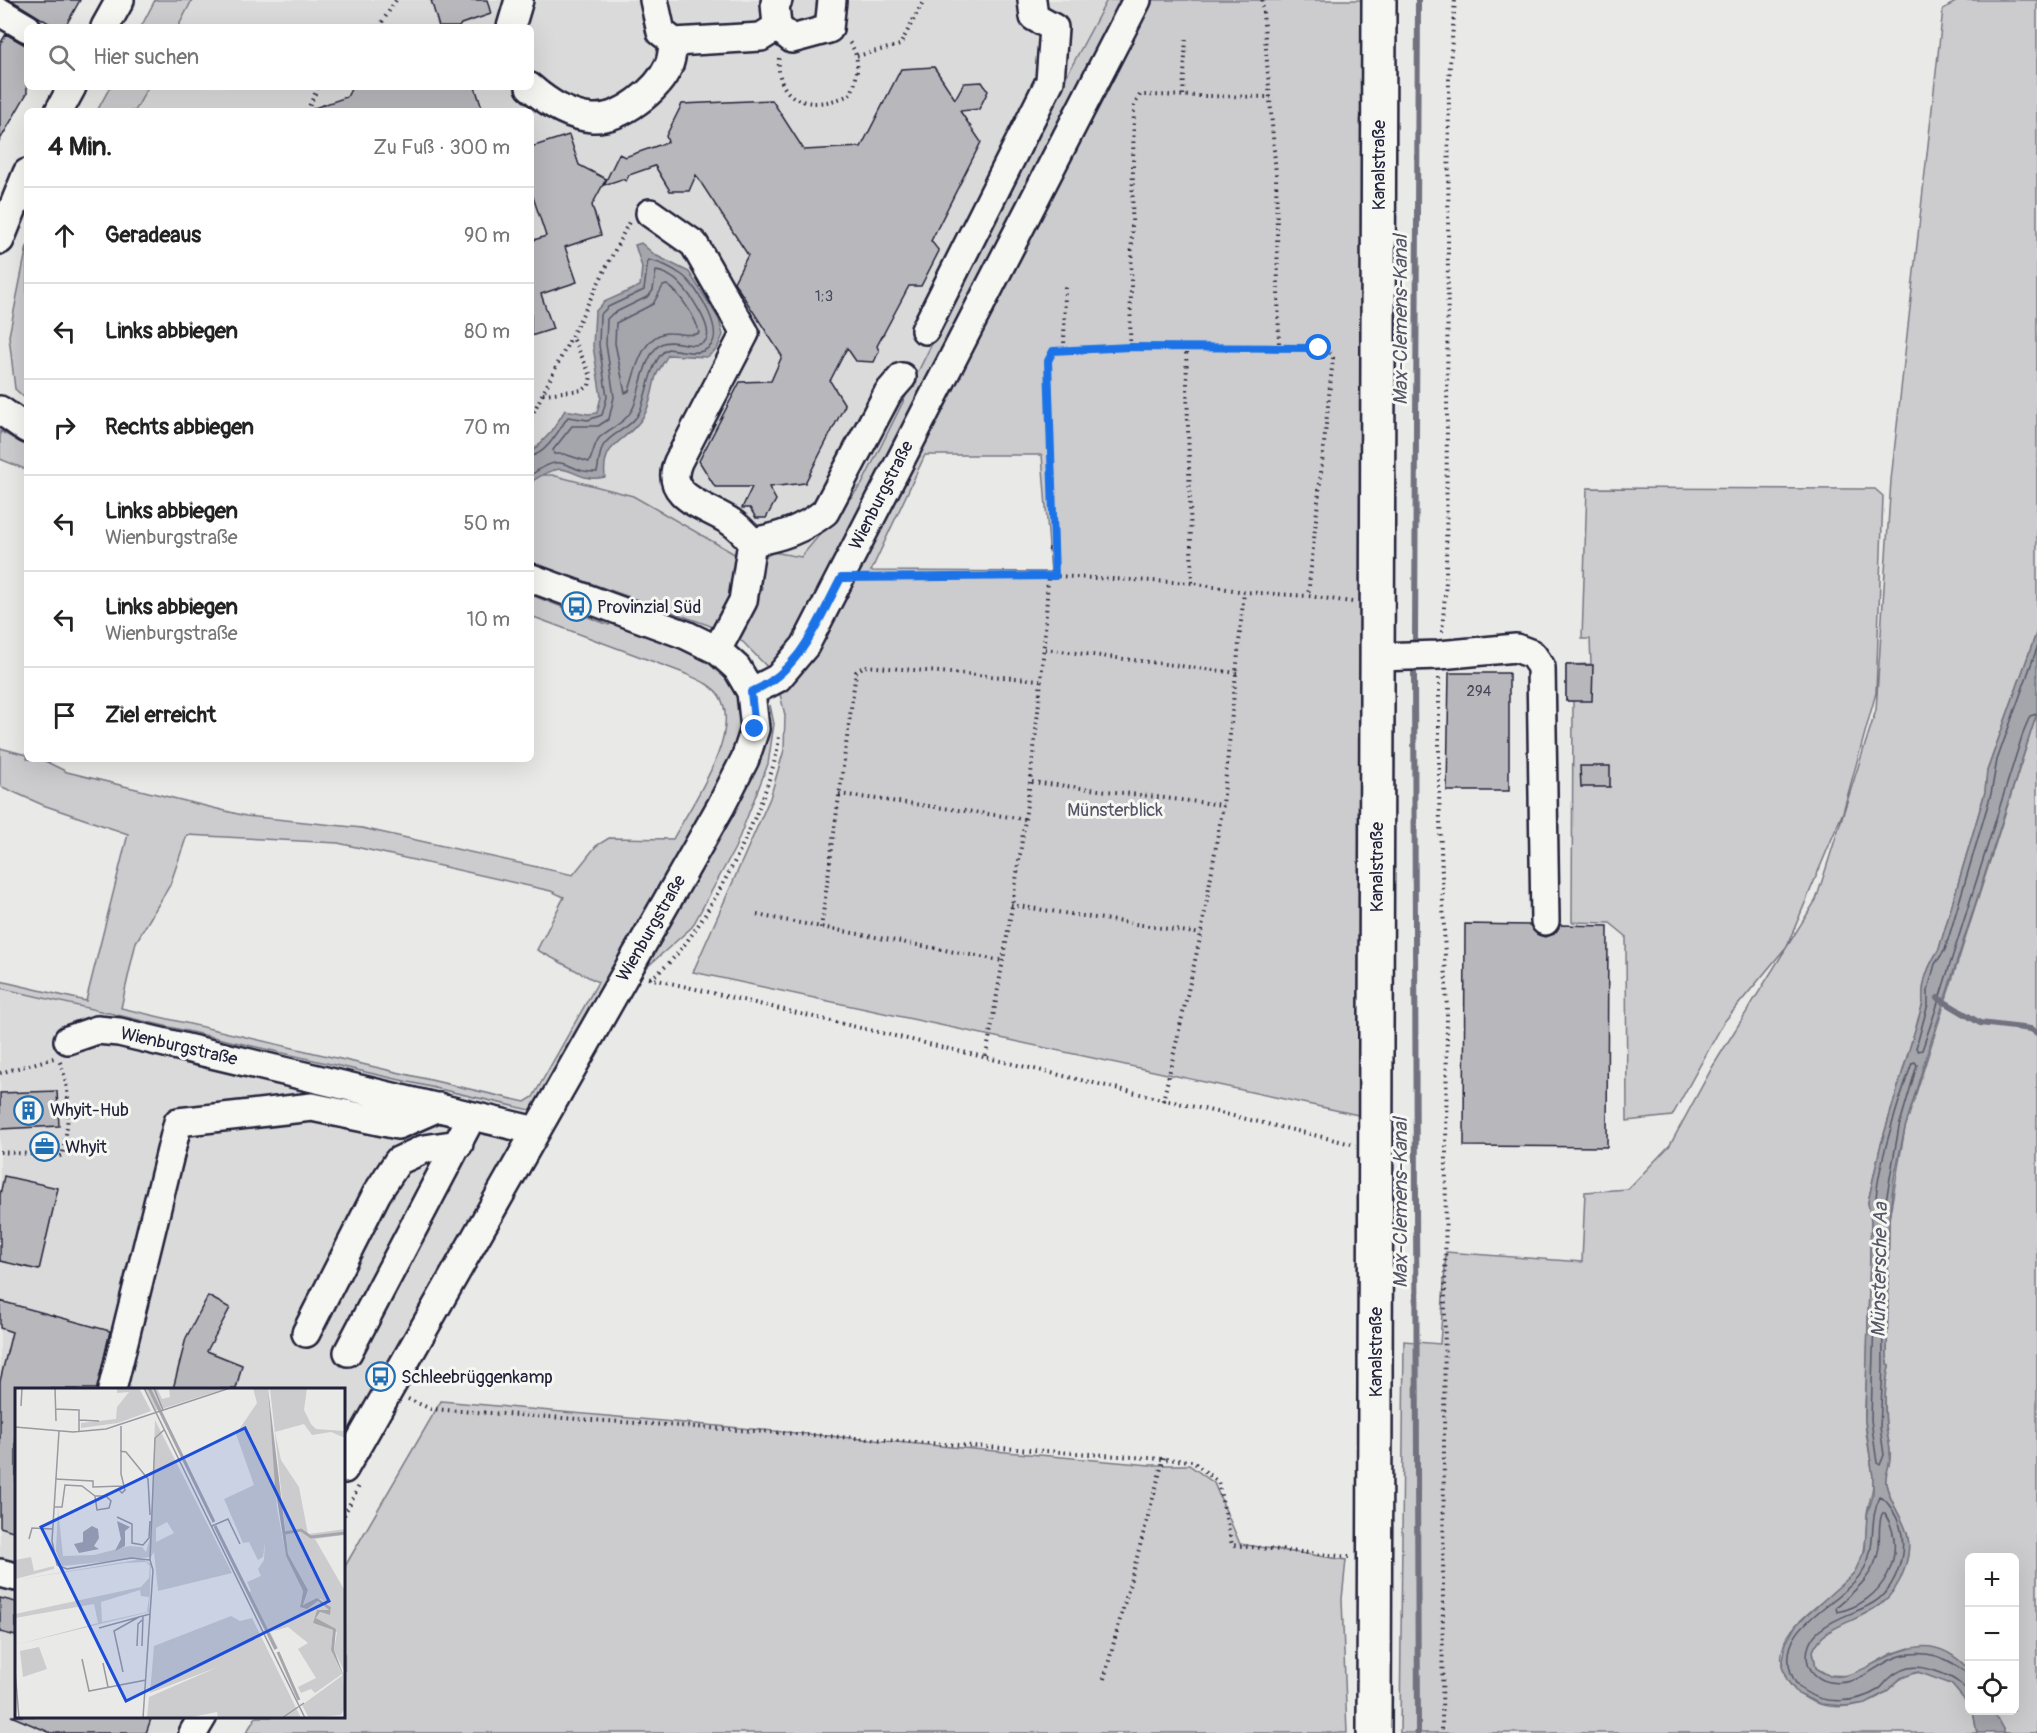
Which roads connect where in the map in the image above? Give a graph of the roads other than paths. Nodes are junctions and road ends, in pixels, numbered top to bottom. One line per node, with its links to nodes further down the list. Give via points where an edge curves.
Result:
1 (120, 0): 10 (street)
2 (519, 0): 11 (street)
3 (654, 0): 14 (street, via 661,32)
4 (778, 0): 13 (street, via 775,3)
5 (832, 0): 13 (street, via 829,29)
6 (1032, 0): 22 (street, via 1034,17 1054,28 1050,81)
7 (1137, 0): 30 (street, Wienburgstraße, via 805,646 778,678)
8 (1379, 0): 29 (main road, Kanalstraße, via 1367,602)
9 (0, 12): 12 (street)
10 (107, 24)
11 (512, 24)
12 (24, 26)
13 (784, 33): 14 (street)
14 (674, 42): 16 (street, via 670,64 653,89 627,109 593,118 561,109)
15 (70, 90): 17 (street)
16 (533, 90)
17 (61, 108)
18 (24, 178): 19 (street)
19 (6, 206): 21 (street)
20 (650, 213): 26 (street, via 694,244 745,333 678,462 674,482 678,491 733,522)
21 (0, 240)
22 (926, 330)
23 (902, 377): 26 (street, via 888,393 825,512 782,537)
24 (0, 410): 25 (street)
25 (24, 427)
26 (752, 542): 28 (street, via 743,601)
27 (534, 579): 28 (street)
28 (717, 650): 30 (street, via 737,668)
29 (1378, 657): 31 (street, via 1516,648 1532,654 1541,667); 45 (main road, Kanalstraße)
30 (751, 692): 35 (street, Wienburgstraße, via 755,729 731,787)
31 (1545, 921)
32 (61, 1049): 33 (street, Wienburgstraße, via 97,1030 119,1032)
33 (439, 1107): 34 (street, Wienburgstraße); 39 (street, via 398,1125 312,1107 178,1122)
34 (472, 1116): 35 (street, Wienburgstraße); 36 (street)
35 (536, 1131): 40 (street, Wienburgstraße)
36 (459, 1144): 37 (street, via 424,1149 398,1161 377,1193); 38 (street)
37 (306, 1333)
38 (348, 1352)
39 (112, 1388)
40 (345, 1468)
41 (0, 1573): 42 (street)
42 (15, 1577)
43 (201, 1718): 44 (street)
44 (193, 1733)
45 (1374, 1733)

